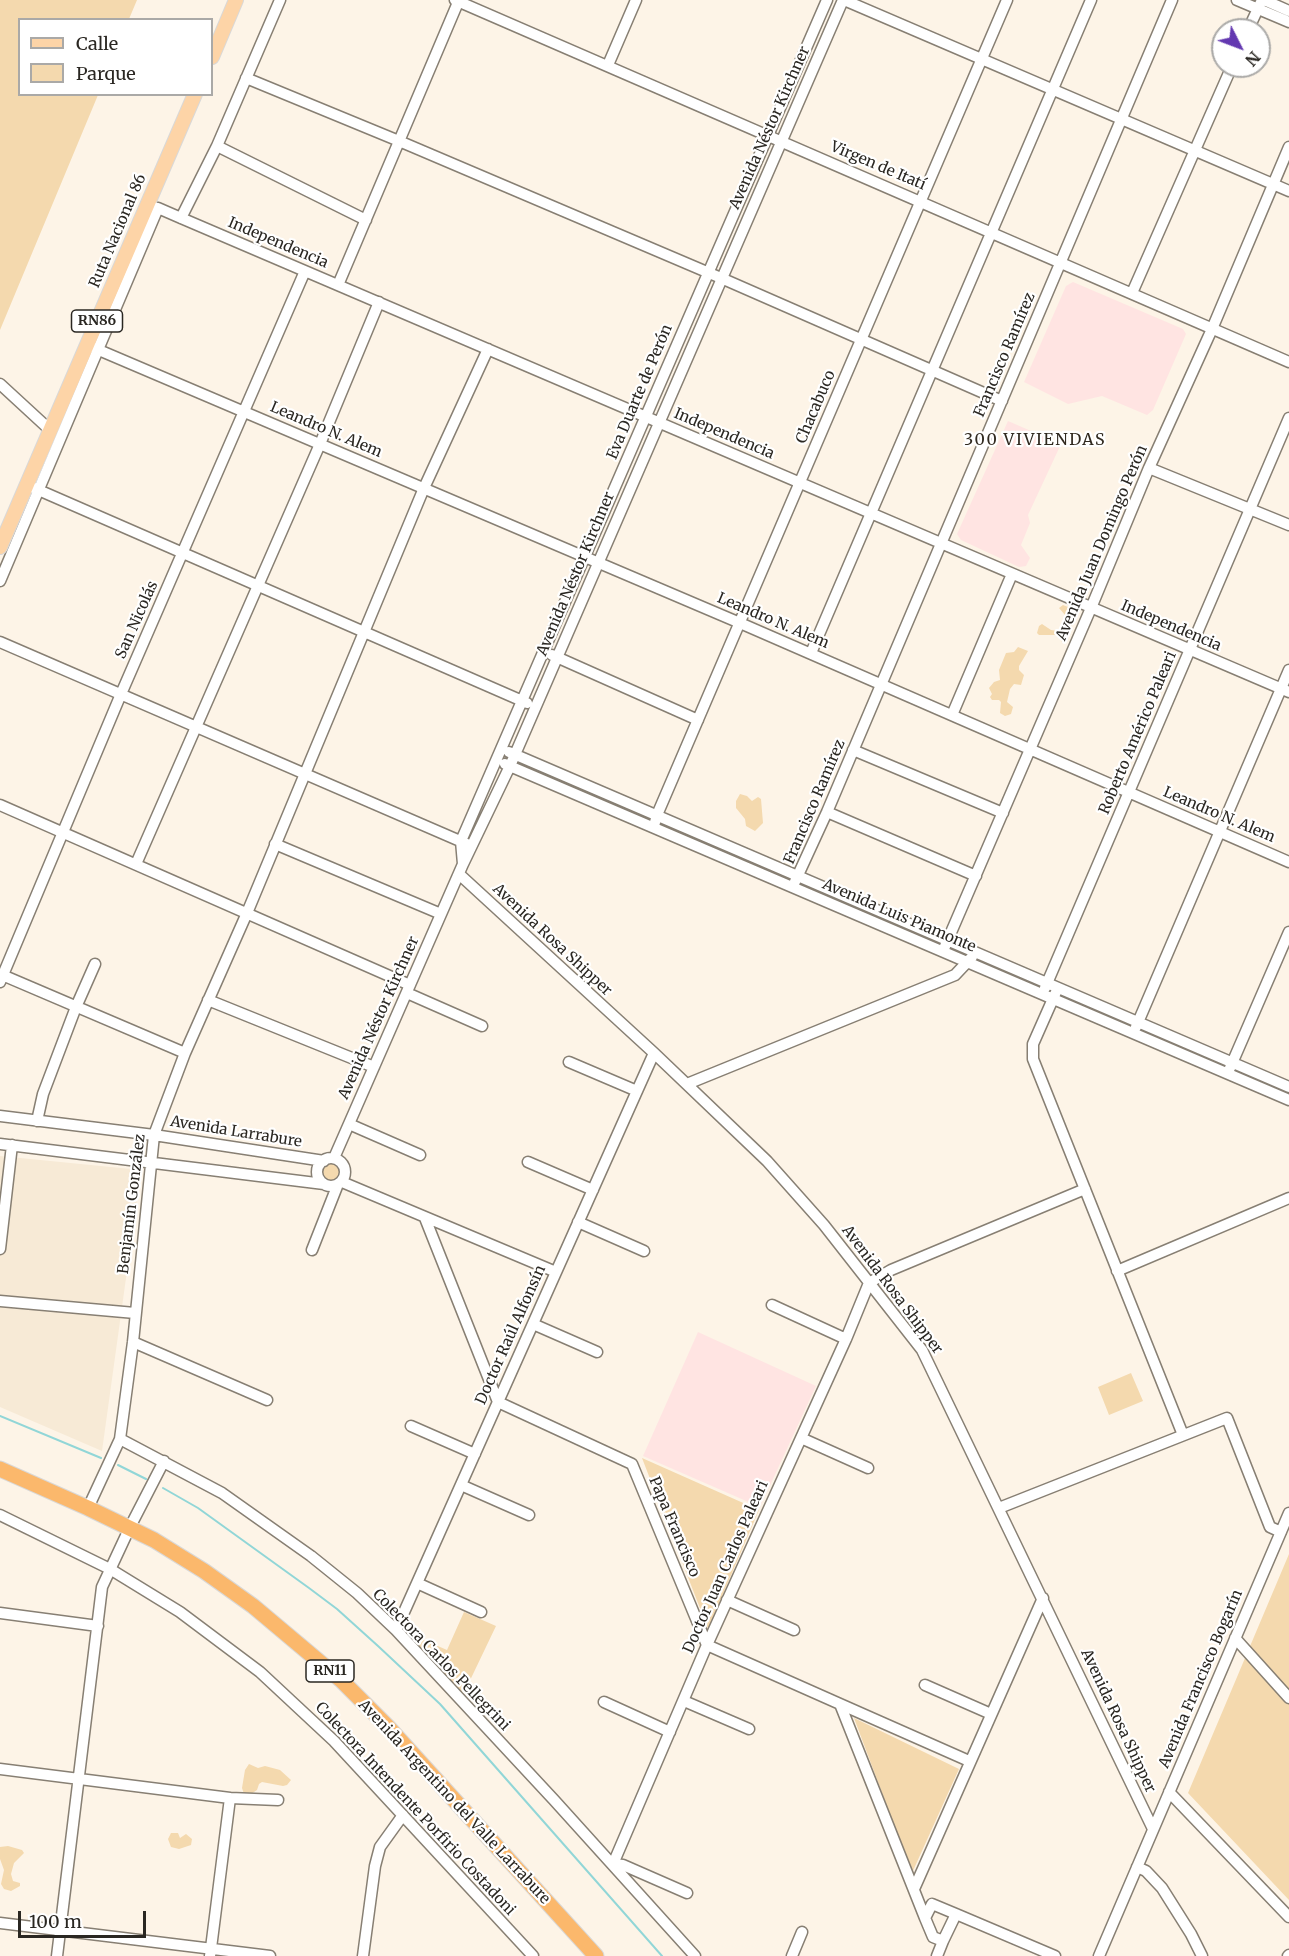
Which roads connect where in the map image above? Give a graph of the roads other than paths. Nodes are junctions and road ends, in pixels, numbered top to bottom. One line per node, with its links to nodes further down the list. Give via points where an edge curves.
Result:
1 (236, 0): 15 (main road)
2 (280, 0): 18 (street)
3 (457, 0): 17 (street, Virgen de Itatí); 24 (street)
4 (636, 0): 17 (street)
5 (827, 0): 23 (street, Eva Duarte de Perón)
6 (844, 0): 16 (street); 25 (street, Avenida Néstor Kirchner)
7 (1007, 0): 16 (street, Chacabuco)
8 (1091, 0): 20 (street)
9 (1172, 0): 22 (street, Francisco Ramírez)
10 (1237, 0): 11 (street)
11 (1261, 3): 12 (street); 13 (street); 14 (street)
12 (1289, 10)
13 (1254, 18)
14 (1289, 22)
15 (213, 55)
16 (983, 59): 20 (street); 31 (street, Chacabuco)
17 (608, 65): 23 (street, Virgen de Itatí)
18 (246, 78): 24 (street); 26 (street)
19 (1227, 78): 28 (street)
20 (1053, 89): 22 (street); 35 (street)
21 (194, 96): 32 (main road, Ruta Nacional 86 / RN86)
22 (1122, 119): 28 (street); 36 (street, Francisco Ramírez)
23 (768, 135): 25 (street, Virgen de Itatí); 38 (street, Eva Duarte de Perón)
24 (399, 141): 34 (street); 38 (street)
25 (781, 141): 31 (street, Virgen de Itatí); 39 (street, Avenida Néstor Kirchner)
26 (218, 146): 33 (street); 34 (street)
27 (1289, 147): 29 (street, Avenida Juan Domingo Perón)
28 (1195, 150): 29 (street); 41 (street)
29 (1274, 184): 30 (street); 43 (street, Avenida Juan Domingo Perón)
30 (1289, 191)
31 (921, 201): 35 (street, Virgen de Itatí); 44 (street, Chacabuco)
32 (153, 208): 33 (street, Independencia); 45 (main road, Ruta Nacional 86 / RN86)
33 (181, 218): 37 (street, Independencia)
34 (366, 220): 40 (street)
35 (992, 232): 36 (street, Virgen de Itatí); 48 (street)
36 (1061, 262): 41 (street, Virgen de Itatí); 50 (street, Francisco Ramírez)
37 (305, 271): 40 (street, Independencia); 51 (street, San Nicolás)
38 (708, 272): 39 (street); 52 (street, Eva Duarte de Perón)
39 (721, 278): 44 (street); 54 (street, Avenida Néstor Kirchner)
40 (338, 285): 42 (street, Independencia)
41 (1132, 293): 43 (street, Virgen de Itatí)
42 (379, 303): 46 (street, Independencia); 56 (street)
43 (1212, 329): 47 (street, Virgen de Itatí); 57 (street, Avenida Juan Domingo Perón)
44 (862, 340): 48 (street); 58 (street, Chacabuco)
45 (93, 347): 51 (street, Leandro N. Alem); 55 (main road, Ruta Nacional 86 / RN86); 59 (street)
46 (488, 349): 52 (street, Independencia); 60 (street, Benjamín González)
47 (1289, 362)
48 (932, 372): 50 (street); 62 (street)
49 (0, 384): 55 (street)
50 (1002, 401): 64 (street, Francisco Ramírez)
51 (244, 410): 56 (street, Leandro N. Alem); 66 (street, San Nicolás)
52 (645, 417): 54 (street, Independencia); 67 (street, Eva Duarte de Perón)
53 (1289, 418): 61 (street, Roberto Américo Paleari)
54 (659, 423): 58 (street, Independencia); 68 (street, Avenida Néstor Kirchner)
55 (50, 430): 59 (main road, Ruta Nacional 86 / RN86)
56 (320, 444): 60 (street, Leandro N. Alem); 71 (street)
57 (1149, 468): 61 (street); 72 (street, Avenida Juan Domingo Perón)
58 (800, 482): 62 (street, Independencia); 73 (street, Chacabuco)
59 (32, 487): 65 (main road, Ruta Nacional 86 / RN86); 66 (street); 70 (street)
60 (424, 488): 67 (street, Leandro N. Alem); 74 (street, Benjamín González)
61 (1250, 508): 63 (street); 76 (street, Roberto Américo Paleari)
62 (871, 513): 64 (street, Independencia); 78 (street)
63 (1289, 525)
64 (941, 543): 69 (street, Independencia); 81 (street, Francisco Ramírez)
65 (0, 547)
66 (183, 553): 71 (street); 83 (street, San Nicolás)
67 (585, 557): 68 (street, Leandro N. Alem); 77 (street, Eva Duarte de Perón)
68 (598, 562): 73 (street, Leandro N. Alem); 79 (street, Avenida Néstor Kirchner)
69 (1012, 574): 72 (street, Independencia); 86 (street)
70 (0, 580)
71 (257, 586): 74 (street); 88 (street)
72 (1091, 608): 76 (street, Independencia); 89 (street, Avenida Juan Domingo Perón)
73 (740, 623): 78 (street, Leandro N. Alem); 87 (street, Chacabuco)
74 (364, 632): 84 (street); 95 (street, Benjamín González)
75 (0, 642): 83 (street)
76 (1190, 650): 82 (street, Independencia); 96 (street, Roberto Américo Paleari)
77 (544, 652): 79 (street); 84 (street, Eva Duarte de Perón)
78 (811, 653): 81 (street, Leandro N. Alem)
79 (557, 657): 85 (street, Avenida Néstor Kirchner); 87 (street)
80 (1289, 670): 82 (street)
81 (881, 684): 86 (street, Leandro N. Alem); 91 (street, Francisco Ramírez)
82 (1285, 691): 101 (street)
83 (120, 694): 88 (street); 102 (street, San Nicolás)
84 (522, 701): 85 (street); 90 (street, Eva Duarte de Perón)
85 (535, 706): 92 (street, Avenida Néstor Kirchner)
86 (952, 715): 89 (street, Leandro N. Alem)
87 (698, 720): 100 (street, Chacabuco)
88 (196, 727): 95 (street); 107 (street)
89 (1030, 749): 96 (street, Leandro N. Alem); 99 (street, Avenida Juan Domingo Perón)
90 (501, 750): 92 (street, Avenida Luis Piamonte); 93 (street, Eva Duarte de Perón)
91 (853, 750): 98 (street, Francisco Ramírez); 99 (street)
92 (515, 754): 94 (street, Avenida Néstor Kirchner); 100 (street, Avenida Luis Piamonte)
93 (496, 761): 94 (street, Avenida Luis Piamonte); 103 (street, Eva Duarte de Perón)
94 (510, 766): 100 (street, Avenida Luis Piamonte); 105 (street, Avenida Néstor Kirchner)
95 (304, 774): 103 (street); 104 (street, Benjamín González)
96 (1129, 793): 101 (street, Leandro N. Alem); 121 (street, Roberto Américo Paleari)
97 (0, 805): 102 (street)
98 (827, 812): 109 (street, Francisco Ramírez); 110 (street)
99 (1003, 813): 110 (street, Avenida Juan Domingo Perón)
100 (655, 821): 109 (street, Avenida Luis Piamonte); 111 (street, Avenida Luis Piamonte)
101 (1220, 832): 106 (street, Leandro N. Alem); 127 (street)
102 (64, 833): 107 (street); 120 (street, San Nicolás)
103 (461, 842): 105 (street); 108 (street, Eva Duarte de Perón)
104 (275, 844): 112 (street, Benjamín González); 113 (street)
105 (473, 846): 108 (street, Avenida Néstor Kirchner)
106 (1289, 862)
107 (136, 864): 112 (street)
108 (461, 869): 113 (street, Avenida Néstor Kirchner); 131 (street, Avenida Rosa Shipper)
109 (799, 876): 111 (street, Francisco Ramírez); 115 (street, Avenida Luis Piamonte)
110 (976, 876): 115 (street, Avenida Juan Domingo Perón)
111 (794, 886): 116 (street, Avenida Luis Piamonte)
112 (247, 913): 123 (street); 125 (street, Benjamín González)
113 (441, 914): 123 (street, Avenida Néstor Kirchner)
114 (1289, 932): 134 (street)
115 (948, 940): 116 (street, Avenida Juan Domingo Perón); 117 (street, Avenida Luis Piamonte)
116 (943, 951): 118 (street, Avenida Luis Piamonte)
117 (975, 951): 118 (street); 121 (street, Avenida Luis Piamonte)
118 (968, 962): 124 (street, Avenida Luis Piamonte); 135 (street, via 955,975)
119 (95, 964): 126 (street)
120 (1, 977): 126 (street)
121 (1046, 983): 122 (street, Avenida Luis Piamonte); 124 (street, Roberto Américo Paleari)
122 (1058, 988): 124 (street); 127 (street, Avenida Luis Piamonte)
123 (408, 989): 128 (street); 133 (street, Avenida Néstor Kirchner)
124 (1048, 996): 129 (street, Avenida Luis Piamonte); 151 (street, via 1033,1044 1033,1059)
125 (208, 1000): 130 (street, Benjamín González); 133 (street)
126 (76, 1007): 130 (street); 140 (street, via 43,1094)
127 (1139, 1022): 129 (street); 134 (street, Avenida Luis Piamonte)
128 (482, 1026)
129 (1134, 1033): 134 (street, Avenida Luis Piamonte)
130 (184, 1053): 142 (street, Benjamín González)
131 (654, 1053): 135 (street, Avenida Rosa Shipper); 137 (street, Doctor Raúl Alfonsín)
132 (569, 1062): 137 (street)
133 (374, 1067): 141 (street, Avenida Néstor Kirchner)
134 (1230, 1068): 136 (street, Avenida Luis Piamonte); 138 (street, Avenida Luis Piamonte)
135 (687, 1084): 161 (street, Avenida Rosa Shipper, via 795,1191)
136 (1289, 1087)
137 (637, 1091): 152 (street, Doctor Raúl Alfonsín)
138 (1289, 1100)
139 (0, 1116): 140 (street, Avenida Larrabure)
140 (37, 1121): 142 (street, Avenida Larrabure)
141 (349, 1124): 145 (street); 146 (street, Avenida Néstor Kirchner)
142 (154, 1135): 146 (street, Avenida Larrabure); 147 (street, Benjamín González)
143 (0, 1144): 144 (street)
144 (12, 1145): 147 (street); 156 (street)
145 (420, 1155)
146 (329, 1159): 149 (street, via 344,1166 345,1175); 150 (street, via 320,1164 317,1172)
147 (151, 1161): 150 (street); 164 (street, Benjamín González)
148 (528, 1162): 152 (street)
149 (340, 1183): 150 (street); 154 (street); 157 (street)
150 (324, 1184)
151 (1085, 1189): 159 (street); 161 (street, via 891,1270)
152 (593, 1190): 155 (street, Doctor Raúl Alfonsín)
153 (1289, 1198): 159 (street)
154 (425, 1218): 160 (street); 170 (street)
155 (578, 1222): 158 (street); 160 (street, Doctor Raúl Alfonsín)
156 (0, 1249)
157 (312, 1250)
158 (644, 1251)
159 (1117, 1271): 172 (street)
160 (556, 1272): 165 (street, Doctor Raúl Alfonsín)
161 (869, 1283): 166 (street, Doctor Juan Carlos Paleari); 181 (street, Avenida Rosa Shipper, via 925,1356)
162 (0, 1301): 164 (street)
163 (772, 1305): 166 (street)
164 (135, 1313): 167 (street, Benjamín González)
165 (533, 1324): 168 (street); 170 (street, Doctor Raúl Alfonsín)
166 (846, 1339): 173 (street, Doctor Juan Carlos Paleari)
167 (133, 1342): 169 (street); 174 (street, Benjamín González)
168 (597, 1352)
169 (267, 1400)
170 (498, 1402): 175 (street, Doctor Raúl Alfonsín); 197 (street, Papa Francisco, via 632,1464)
171 (411, 1426): 175 (street)
172 (1183, 1435): 181 (street); 186 (street, via 1227,1418 1270,1527)
173 (801, 1438): 177 (street); 190 (street, Doctor Juan Carlos Paleari)
174 (120, 1439): 176 (street, Colectora Carlos Pellegrini); 180 (street, Benjamín González)
175 (475, 1454): 179 (street, Doctor Raúl Alfonsín)
176 (164, 1461): 185 (street); 194 (street, Colectora Carlos Pellegrini, via 268,1524)
177 (868, 1468)
178 (0, 1469): 180 (highway, Avenida Argentino del Valle Larrabure / RN11)
179 (461, 1485): 184 (street); 188 (street, Doctor Raúl Alfonsín)
180 (88, 1508): 185 (highway, Avenida Argentino del Valle Larrabure / RN11)
181 (999, 1508): 189 (street, Avenida Rosa Shipper)
182 (1289, 1513): 186 (street, Avenida Francisco Bogarín)
183 (0, 1515): 187 (street, Colectora Intendente Porfirio Costadoni)
184 (529, 1515)
185 (130, 1527): 187 (street); 231 (highway, Avenida Argentino del Valle Larrabure / RN11, via 253,1606 340,1680 388,1727)
186 (1281, 1532): 196 (street, Avenida Francisco Bogarín)
187 (110, 1569): 193 (street, via 102,1587); 212 (street, Colectora Intendente Porfirio Costadoni, via 180,1612 260,1672 334,1741)
188 (417, 1583): 191 (street); 194 (street, Doctor Raúl Alfonsín)
189 (1043, 1598): 203 (street); 213 (street, Avenida Rosa Shipper)
190 (727, 1600): 195 (street); 197 (street, Doctor Juan Carlos Paleari)
191 (481, 1612)
192 (0, 1613): 193 (street)
193 (98, 1626): 208 (street)
194 (396, 1629): 214 (street, Colectora Carlos Pellegrini)
195 (794, 1630)
196 (1235, 1638): 199 (street); 209 (street, Avenida Francisco Bogarín)
197 (707, 1645): 200 (street, Doctor Juan Carlos Paleari); 202 (street)
198 (926, 1685): 203 (street)
199 (1289, 1698)
200 (684, 1701): 204 (street); 205 (street, Doctor Juan Carlos Paleari)
201 (604, 1702): 205 (street)
202 (840, 1704): 206 (street); 217 (street)
203 (991, 1714): 206 (street)
204 (749, 1729)
205 (670, 1732): 214 (street, Doctor Juan Carlos Paleari)
206 (969, 1761): 217 (street)
207 (0, 1769): 208 (street)
208 (79, 1780): 210 (street); 223 (street)
209 (1169, 1792): 213 (street, Avenida Francisco Bogarín); 220 (street)
210 (230, 1798): 211 (street); 226 (street)
211 (278, 1800)
212 (403, 1815): 229 (street, via 380,1847); 230 (street, Colectora Intendente Porfirio Costadoni)
213 (1153, 1829): 215 (street, Avenida Francisco Bogarín)
214 (613, 1864): 216 (street); 232 (street, Colectora Carlos Pellegrini)
215 (1137, 1867): 236 (street, Avenida Francisco Bogarín); 237 (street, via 1162,1888)
216 (687, 1893)
217 (916, 1894): 218 (street); 221 (street)
218 (932, 1904): 219 (street); 221 (street)
219 (956, 1914): 225 (street); 235 (street)
220 (1289, 1917)
221 (925, 1918): 225 (street, via 933,1937)
222 (0, 1923): 223 (street)
223 (60, 1931): 226 (street); 227 (street)
224 (802, 1932): 233 (street)
225 (944, 1941): 234 (street)
226 (210, 1953): 228 (street)
227 (57, 1956)
228 (270, 1956)
229 (363, 1956)
230 (533, 1956)
231 (596, 1956)
232 (695, 1956)
233 (792, 1956)
234 (937, 1956)
235 (1055, 1956)
236 (1099, 1956)
237 (1202, 1956)

